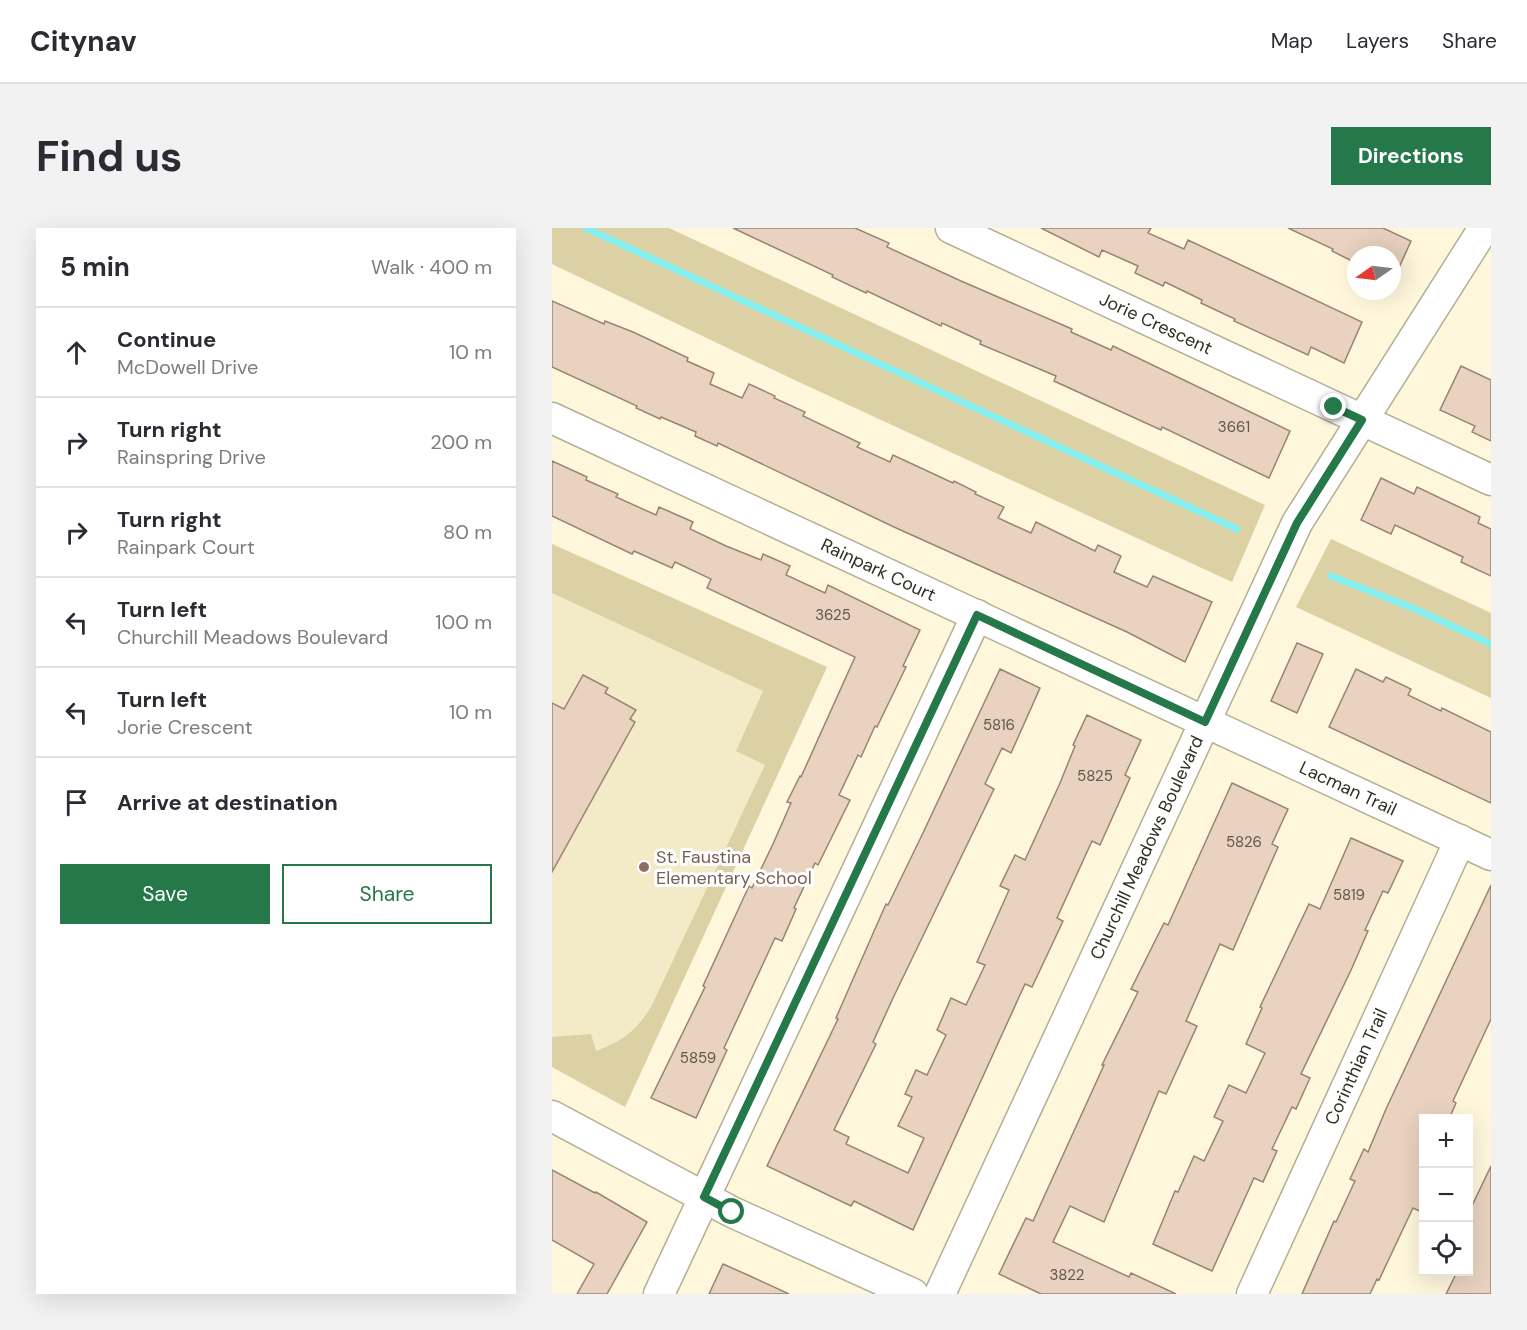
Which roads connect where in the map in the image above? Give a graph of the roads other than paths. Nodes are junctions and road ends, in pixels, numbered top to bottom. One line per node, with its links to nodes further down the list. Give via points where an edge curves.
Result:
1 (951, 228): 4 (street, Jorie Crescent)
2 (1484, 228): 4 (street, Churchill Meadows Boulevard)
3 (552, 417): 6 (street, Rainpark Court)
4 (1362, 420): 5 (street, Jorie Crescent); 7 (street, Churchill Meadows Boulevard, via 1297,523)
5 (1491, 480)
6 (977, 615): 7 (street, Rainpark Court); 11 (street)
7 (1205, 722): 8 (street, Lacman Trail); 14 (street, Churchill Meadows Boulevard)
8 (1460, 840): 9 (street, Lacman Trail); 15 (street, Corinthian Trail)
9 (1491, 855)
10 (552, 1116): 11 (street)
11 (704, 1197): 12 (street); 13 (street)
12 (659, 1294)
13 (913, 1294)
14 (940, 1294)
15 (1251, 1294)

